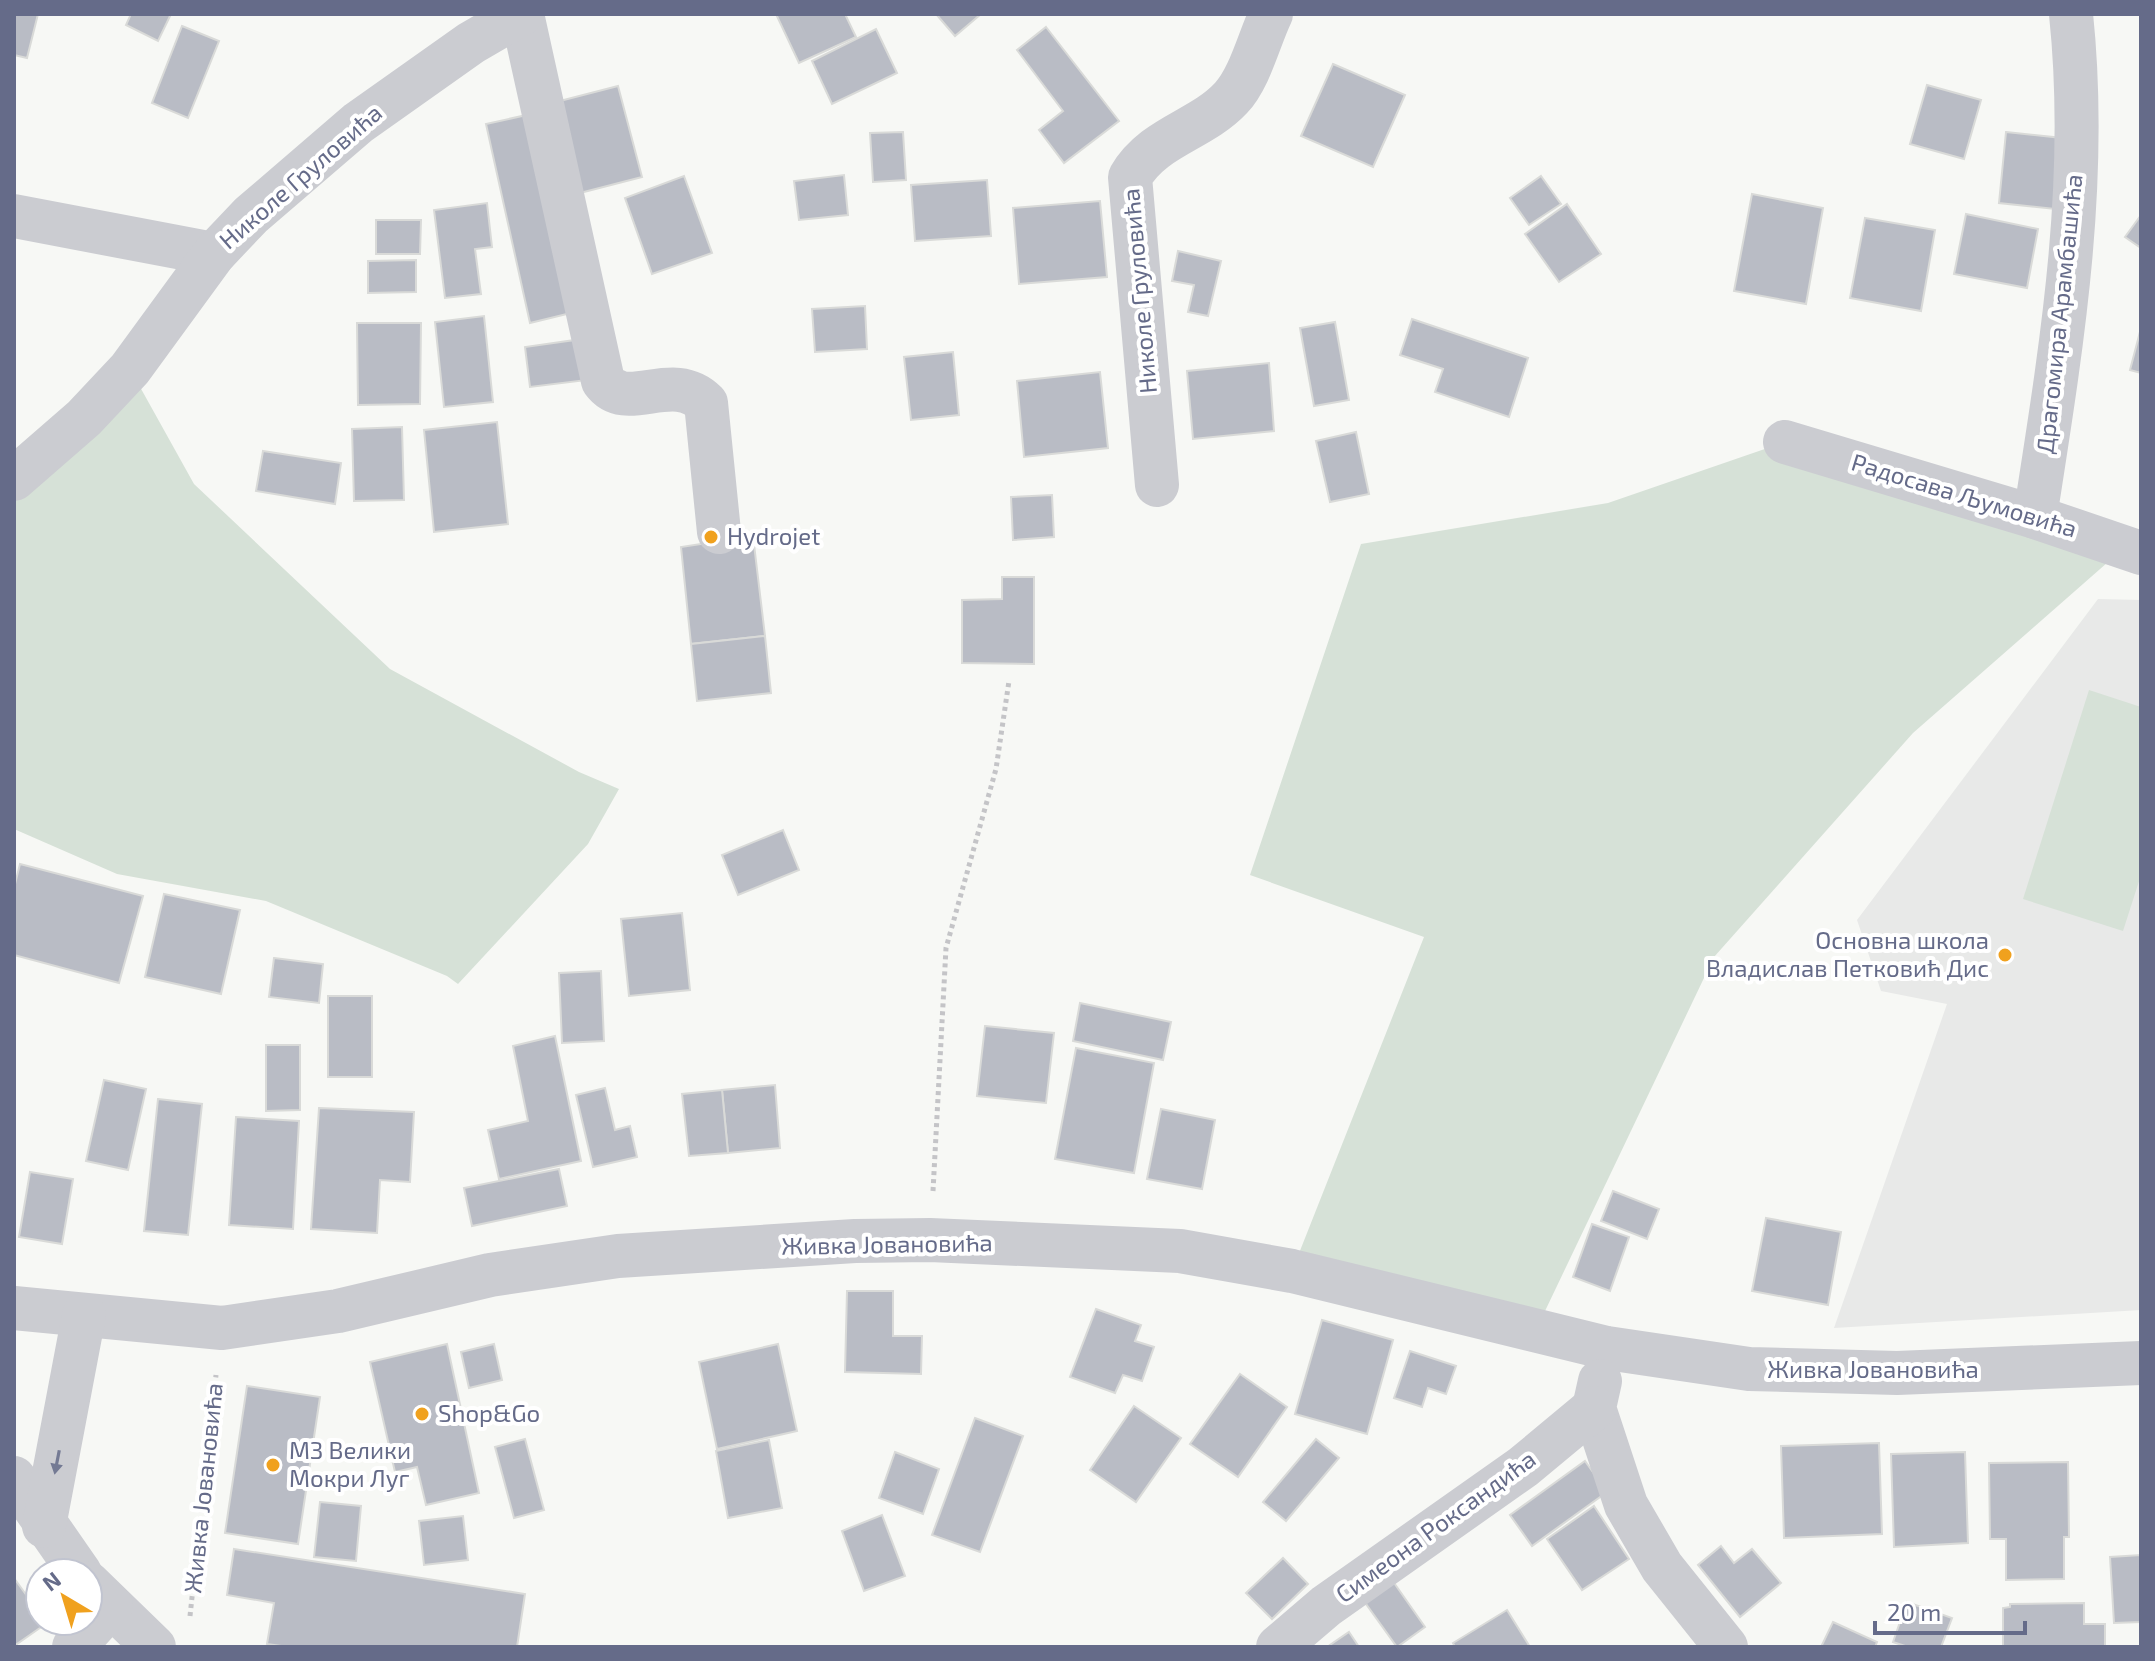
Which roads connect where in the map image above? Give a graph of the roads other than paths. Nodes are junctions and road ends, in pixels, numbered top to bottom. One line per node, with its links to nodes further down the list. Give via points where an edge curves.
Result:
1 (522, 14): 5 (street, Николе Груловића, via 471,43 358,123); 10 (street, Николе Груловића, via 603,381 623,396 685,389 706,403)
2 (1271, 14): 8 (street, Николе Груловића, via 1233,95 1141,158 1130,177)
3 (2071, 14): 9 (street, Драгомира Арамбашића, via 2078,190)
4 (14, 216): 5 (street)
5 (214, 254): 7 (street, Николе Груловића, via 130,369)
6 (1785, 442): 9 (street, Радосава Љумовића)
7 (14, 479)
8 (1157, 485)
9 (2035, 517): 11 (street, Радосава Љумовића)
10 (719, 532)
11 (2141, 553)
12 (14, 1308): 13 (street, Живка Јовановића)
13 (84, 1315): 14 (street, Живка Јовановића, via 222,1328 338,1311 490,1275 618,1256 930,1240 1180,1251 1292,1271); 18 (street, one-way to 18)
14 (1607, 1348): 15 (street, Живка Јовановића, via 1749,1369 1821,1372); 16 (street)
15 (2141, 1363)
16 (1594, 1408): 22 (street, Симеона Роксандића, via 1523,1467 1338,1597); 23 (street, via 1626,1505 1642,1534)
17 (14, 1478): 18 (street)
18 (44, 1526): 19 (street)
19 (68, 1557)
20 (104, 1597): 21 (street)
21 (170, 1637)
22 (1278, 1647)
23 (1726, 1647)

